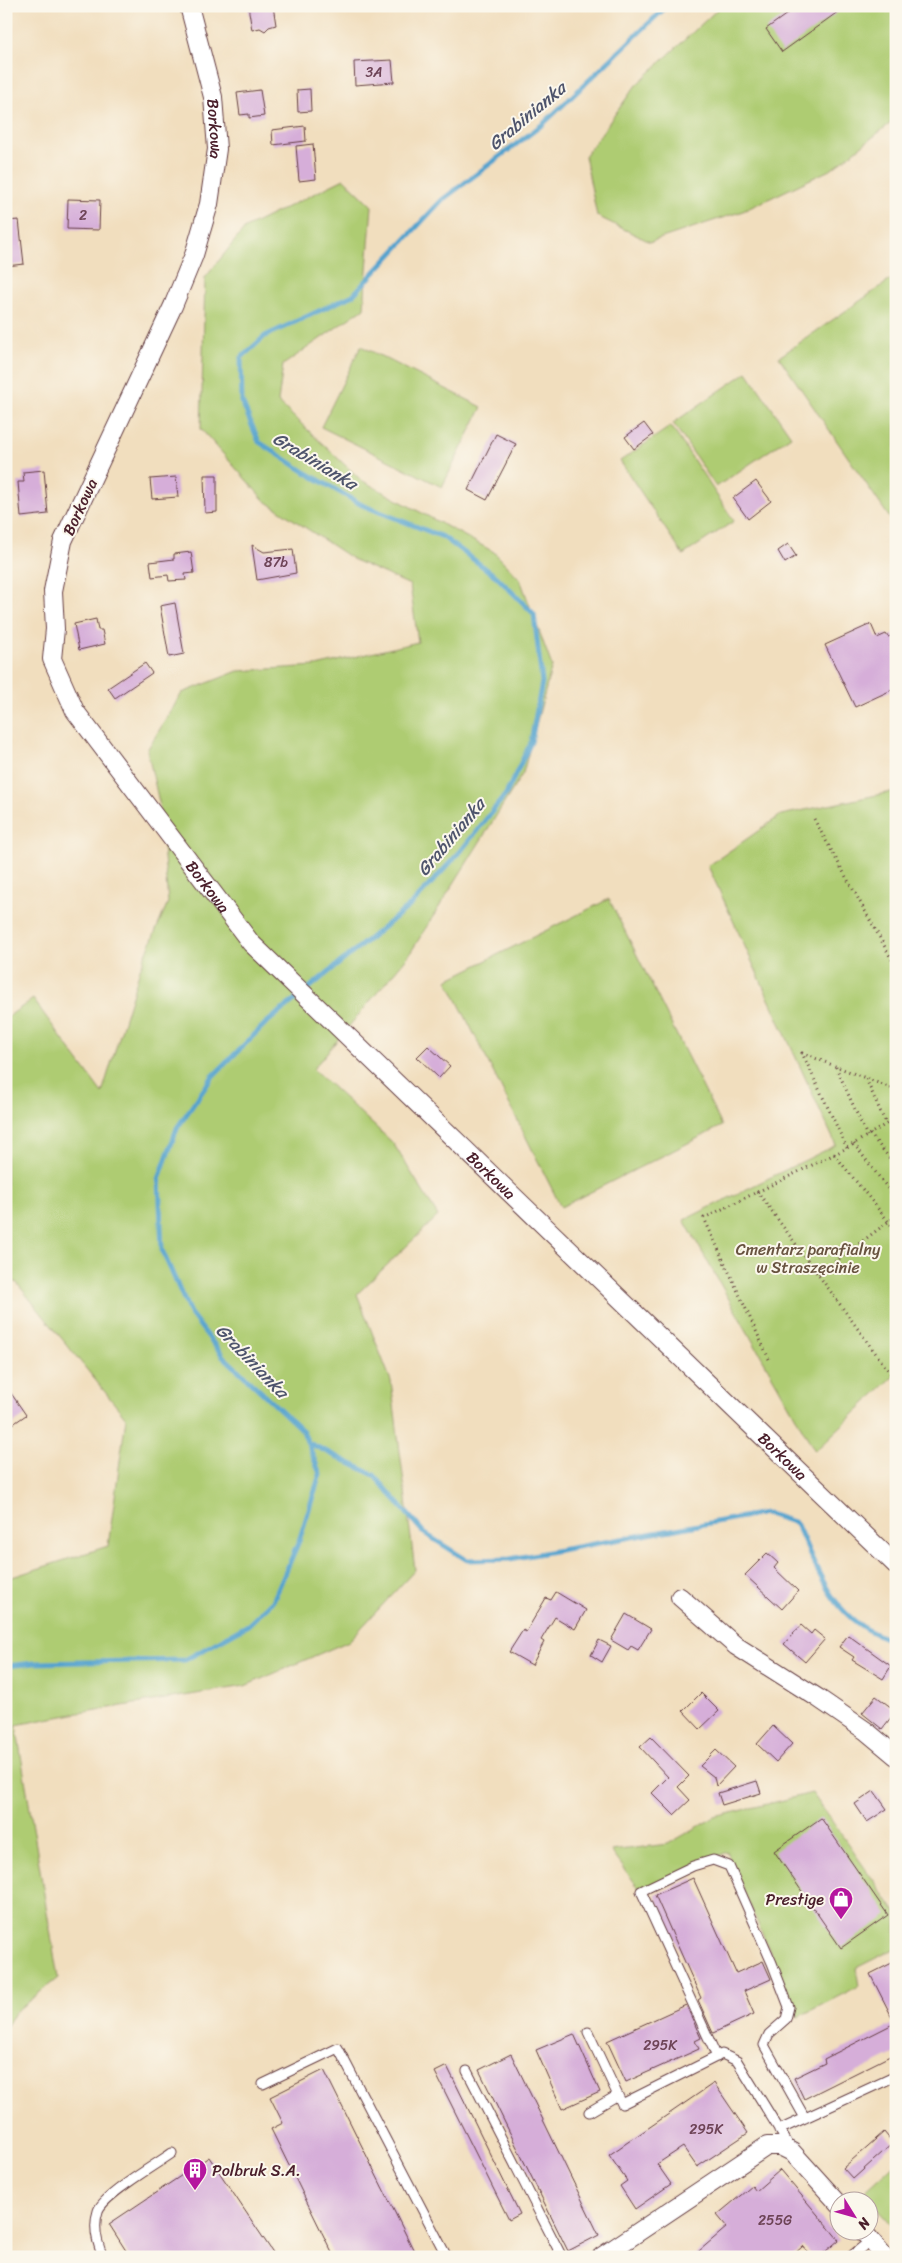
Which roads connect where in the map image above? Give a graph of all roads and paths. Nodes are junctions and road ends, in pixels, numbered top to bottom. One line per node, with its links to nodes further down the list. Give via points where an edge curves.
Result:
1 (189, 6): 22 (street, Borkowa, via 213,97 217,149 209,204 194,256 173,306 64,541 53,591 56,630 52,659 75,711 251,943)
2 (814, 819): 3 (path)
3 (896, 967)
4 (835, 1066): 5 (path); 9 (path); 11 (path, via 802,1053)
5 (866, 1078): 6 (path); 8 (path)
6 (896, 1090)
7 (896, 1118): 8 (path)
8 (886, 1124): 9 (path)
9 (869, 1135): 10 (path); 13 (path)
10 (854, 1144): 11 (path); 15 (path)
11 (847, 1148): 12 (path)
12 (834, 1154): 14 (path); 17 (path)
13 (896, 1166)
14 (757, 1191): 19 (path); 20 (path, via 704,1218)
15 (896, 1199)
16 (896, 1216): 17 (path)
17 (888, 1222): 18 (path); 19 (path)
18 (896, 1232)
19 (819, 1274): 21 (path)
20 (769, 1359)
21 (896, 1381)
22 (896, 1565)
23 (680, 1597): 24 (street, via 736,1646 818,1698)
24 (896, 1756)
25 (588, 2032): 30 (lane)
26 (717, 2057): 30 (lane, via 622,2104); 32 (lane, via 641,1891 712,1860 729,1866 789,2007 786,2019 769,2034 764,2045); 33 (lane, via 722,2054 737,2061)
27 (467, 2071): 41 (lane)
28 (896, 2076): 32 (lane)
29 (262, 2084): 40 (lane, via 338,2048)
30 (618, 2095): 31 (lane)
31 (588, 2112)
32 (805, 2118): 33 (lane)
33 (779, 2130): 34 (lane)
34 (792, 2152): 36 (street); 42 (street, via 780,2146 768,2146)
35 (172, 2153): 39 (lane, via 107,2198 98,2210 97,2244)
36 (830, 2194)
37 (862, 2240): 43 (lane)
38 (870, 2240): 44 (street)
39 (103, 2257)
40 (447, 2257)
41 (562, 2257)
42 (601, 2257)
43 (850, 2257)
44 (885, 2257)

